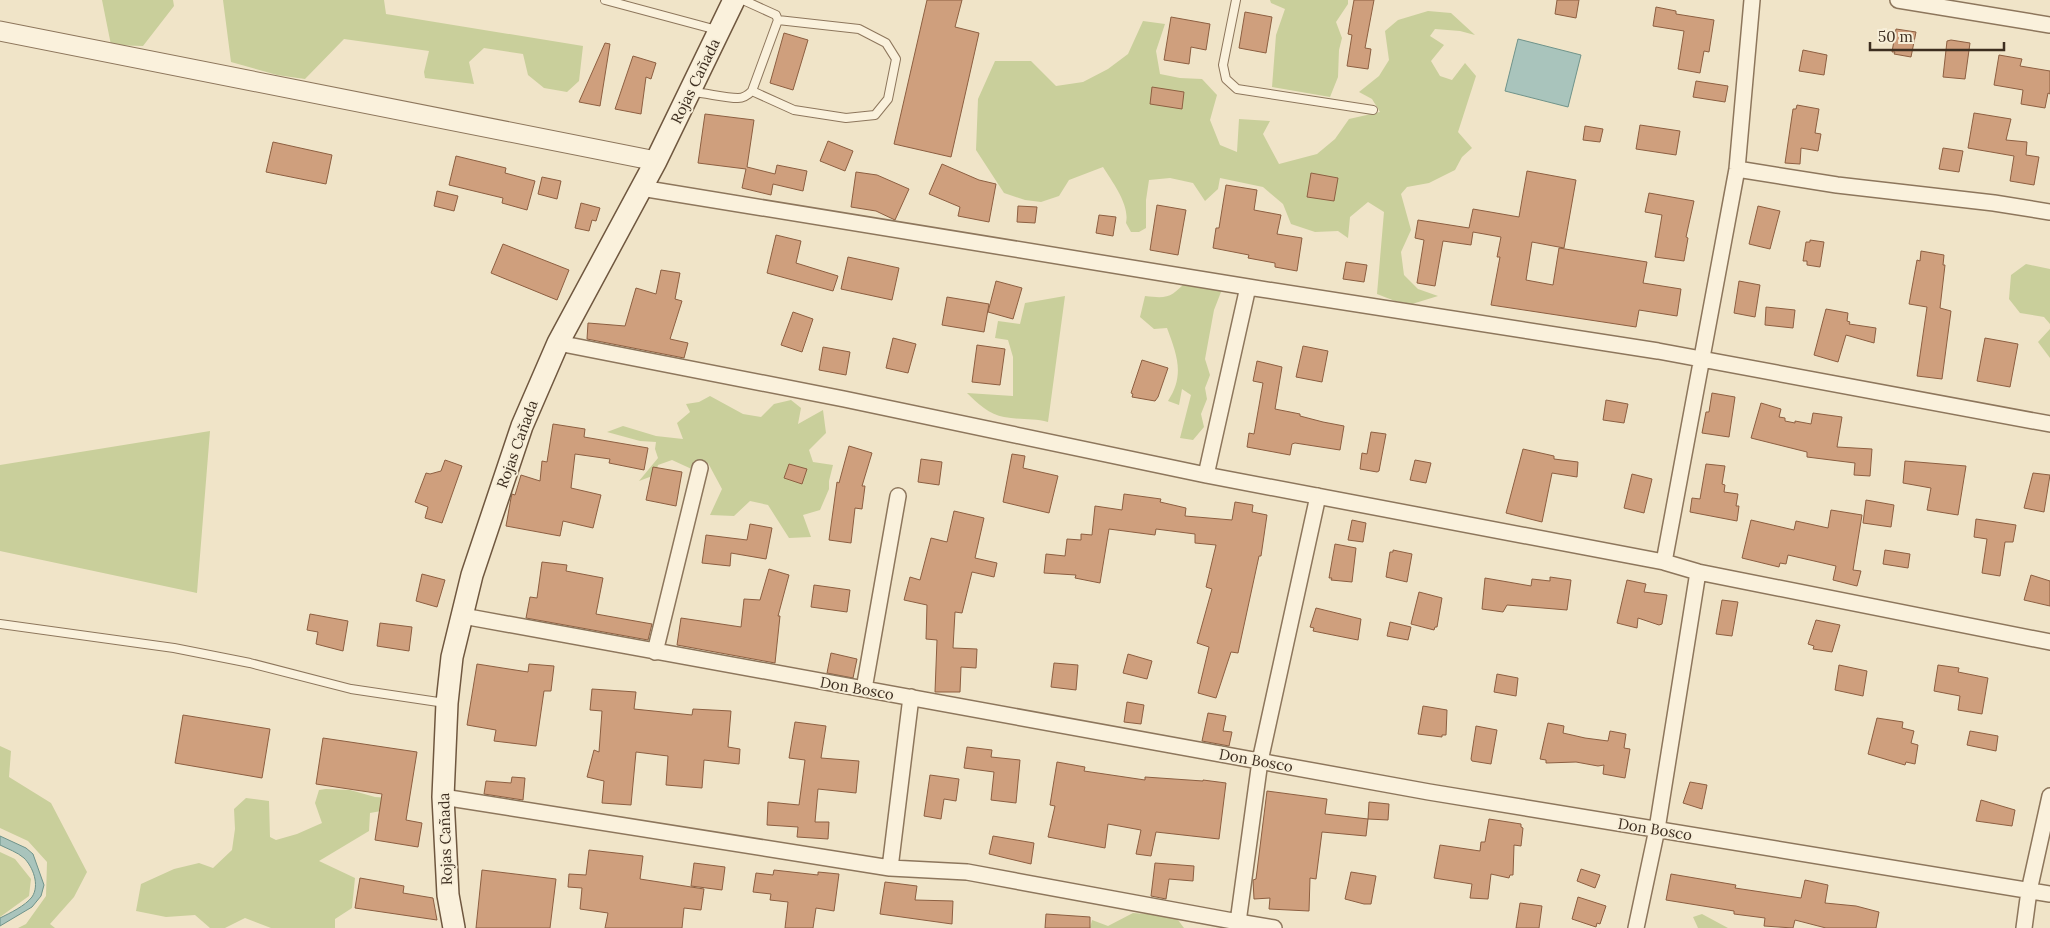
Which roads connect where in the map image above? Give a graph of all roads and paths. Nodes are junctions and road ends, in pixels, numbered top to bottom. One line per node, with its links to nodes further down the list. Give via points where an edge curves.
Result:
1 (605, 0): 10 (lane)
2 (734, 0): 10 (main road, Rojas Cañada)
3 (743, 0): 7 (lane)
4 (1236, 0): 13 (lane, via 1223,65 1226,80 1237,89)
5 (1752, 0): 15 (street)
6 (1898, 0): 8 (street)
7 (778, 20): 11 (lane); 11 (lane, via 859,29 886,43 896,60 888,99 875,115 846,118 794,110)
8 (2050, 25)
9 (0, 30): 14 (street)
10 (719, 30): 12 (main road, Rojas Cañada)
11 (752, 91): 12 (lane, via 738,98)
12 (690, 92): 14 (main road, Rojas Cañada)
13 (1372, 110)
14 (656, 161): 16 (main road, Rojas Cañada)
15 (1737, 169): 17 (street); 20 (street)
16 (641, 188): 18 (street); 19 (main road, Rojas Cañada)
17 (2050, 212)
18 (1248, 287): 20 (street); 23 (street)
19 (558, 343): 23 (street); 28 (main road, Rojas Cañada, via 522,426 472,575)
20 (1702, 360): 21 (street); 26 (street)
21 (2050, 424)
22 (700, 468): 31 (street)
23 (1206, 475): 25 (street)
24 (898, 496): 32 (street)
25 (1318, 496): 26 (street); 35 (street)
26 (1664, 562): 27 (street)
27 (1698, 572): 30 (street); 38 (street)
28 (463, 616): 31 (street, Don Bosco); 34 (main road, Rojas Cañada, via 452,657)
29 (0, 624): 34 (lane, via 174,648 351,688)
30 (2050, 642)
31 (655, 652): 32 (street, Don Bosco)
32 (864, 690): 33 (street, Don Bosco)
33 (911, 698): 35 (street, Don Bosco); 39 (street)
34 (447, 703): 37 (main road, Rojas Cañada)
35 (1260, 760): 38 (street, Don Bosco, via 1429,792); 42 (street)
36 (2050, 796): 40 (street)
37 (443, 797): 39 (street); 43 (main road, Rojas Cañada, via 448,895)
38 (1657, 829): 40 (street, Don Bosco); 45 (street)
39 (890, 868): 42 (street, via 966,872)
40 (2029, 890): 41 (street, Don Bosco); 46 (street)
41 (2050, 894)
42 (1238, 922): 44 (street)
43 (454, 928)
44 (1274, 928)
45 (1636, 928)
46 (2024, 928)

